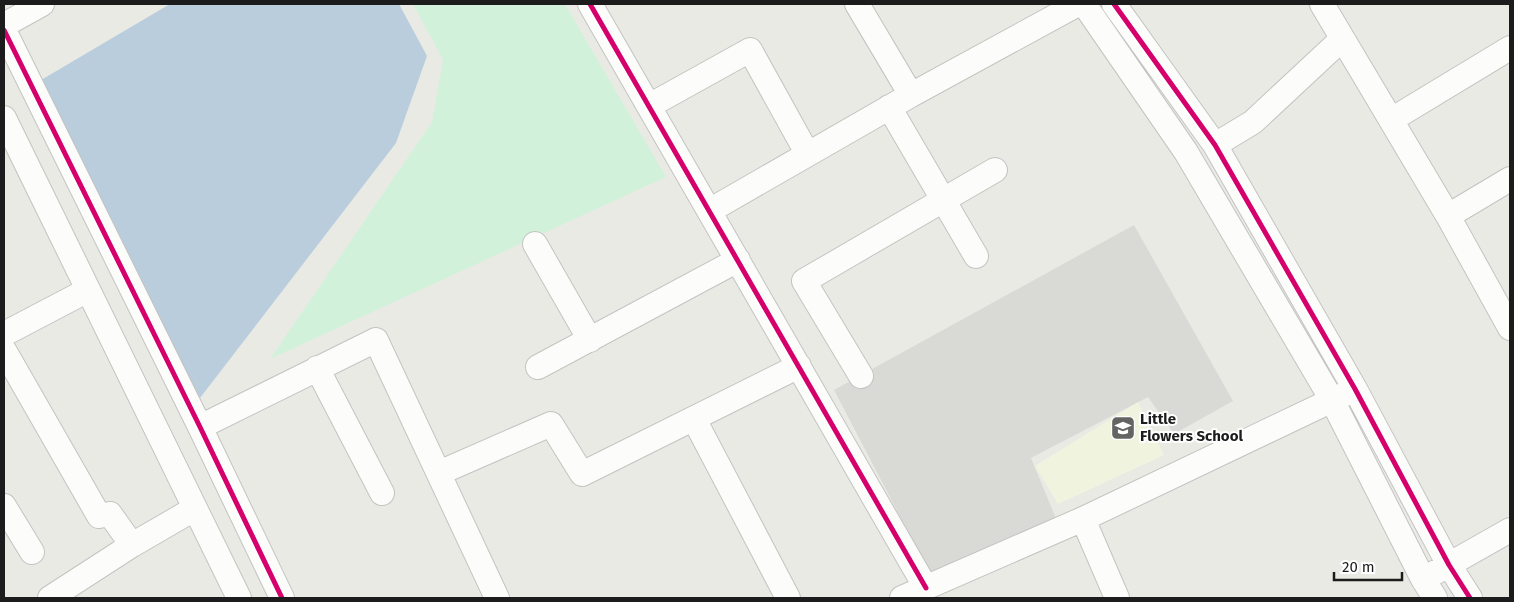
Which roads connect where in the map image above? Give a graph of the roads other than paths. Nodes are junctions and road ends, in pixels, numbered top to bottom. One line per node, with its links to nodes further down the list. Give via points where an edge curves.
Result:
1 (42, 4): 8 (street)
2 (590, 4): 13 (street)
3 (857, 4): 12 (street)
4 (1078, 4): 12 (street)
5 (1084, 4): 37 (street, via 1186,152)
6 (1114, 4): 17 (street)
7 (1327, 6): 10 (street)
8 (4, 25)
9 (4, 30): 39 (street)
10 (1342, 39): 16 (street); 17 (street, via 1253,122)
11 (1510, 48): 16 (street)
12 (911, 95): 14 (street)
13 (649, 106): 18 (street, via 750,50); 22 (street)
14 (889, 107): 18 (street); 21 (street)
15 (4, 118): 27 (street)
16 (1391, 120): 23 (street)
17 (1215, 145): 36 (street)
18 (807, 154): 22 (street)
19 (995, 170): 21 (street)
20 (1510, 180): 23 (street)
21 (943, 199): 25 (street); 35 (street, via 804,281)
22 (709, 211): 26 (street)
23 (1448, 216): 28 (street)
24 (535, 244): 30 (street)
25 (976, 256)
26 (738, 260): 30 (street); 32 (street)
27 (88, 290): 29 (street); 43 (street)
28 (1510, 328)
29 (4, 334)
30 (590, 340): 34 (street)
31 (4, 350): 46 (street, via 99,516 110,514)
32 (798, 366): 38 (street); 49 (street)
33 (317, 368): 39 (street); 40 (street, via 376,340); 41 (street)
34 (538, 368)
35 (861, 376)
36 (1355, 389): 37 (street); 48 (street)
37 (1332, 400): 44 (street); 50 (street)
38 (694, 419): 40 (street, via 582,474 551,424); 55 (street)
39 (200, 427): 53 (street)
40 (439, 473): 54 (street)
41 (382, 493)
42 (4, 506): 47 (street)
43 (194, 509): 46 (street); 51 (street)
44 (1083, 519): 49 (street); 57 (street)
45 (1510, 530): 48 (street)
46 (132, 545): 52 (street)
47 (32, 552)
48 (1449, 565): 50 (street); 58 (street)
49 (926, 588): 56 (street)
50 (1429, 588)
51 (230, 595)
52 (50, 598)
53 (282, 598)
54 (497, 598)
55 (788, 598)
56 (902, 598)
57 (1117, 598)
58 (1470, 598)

